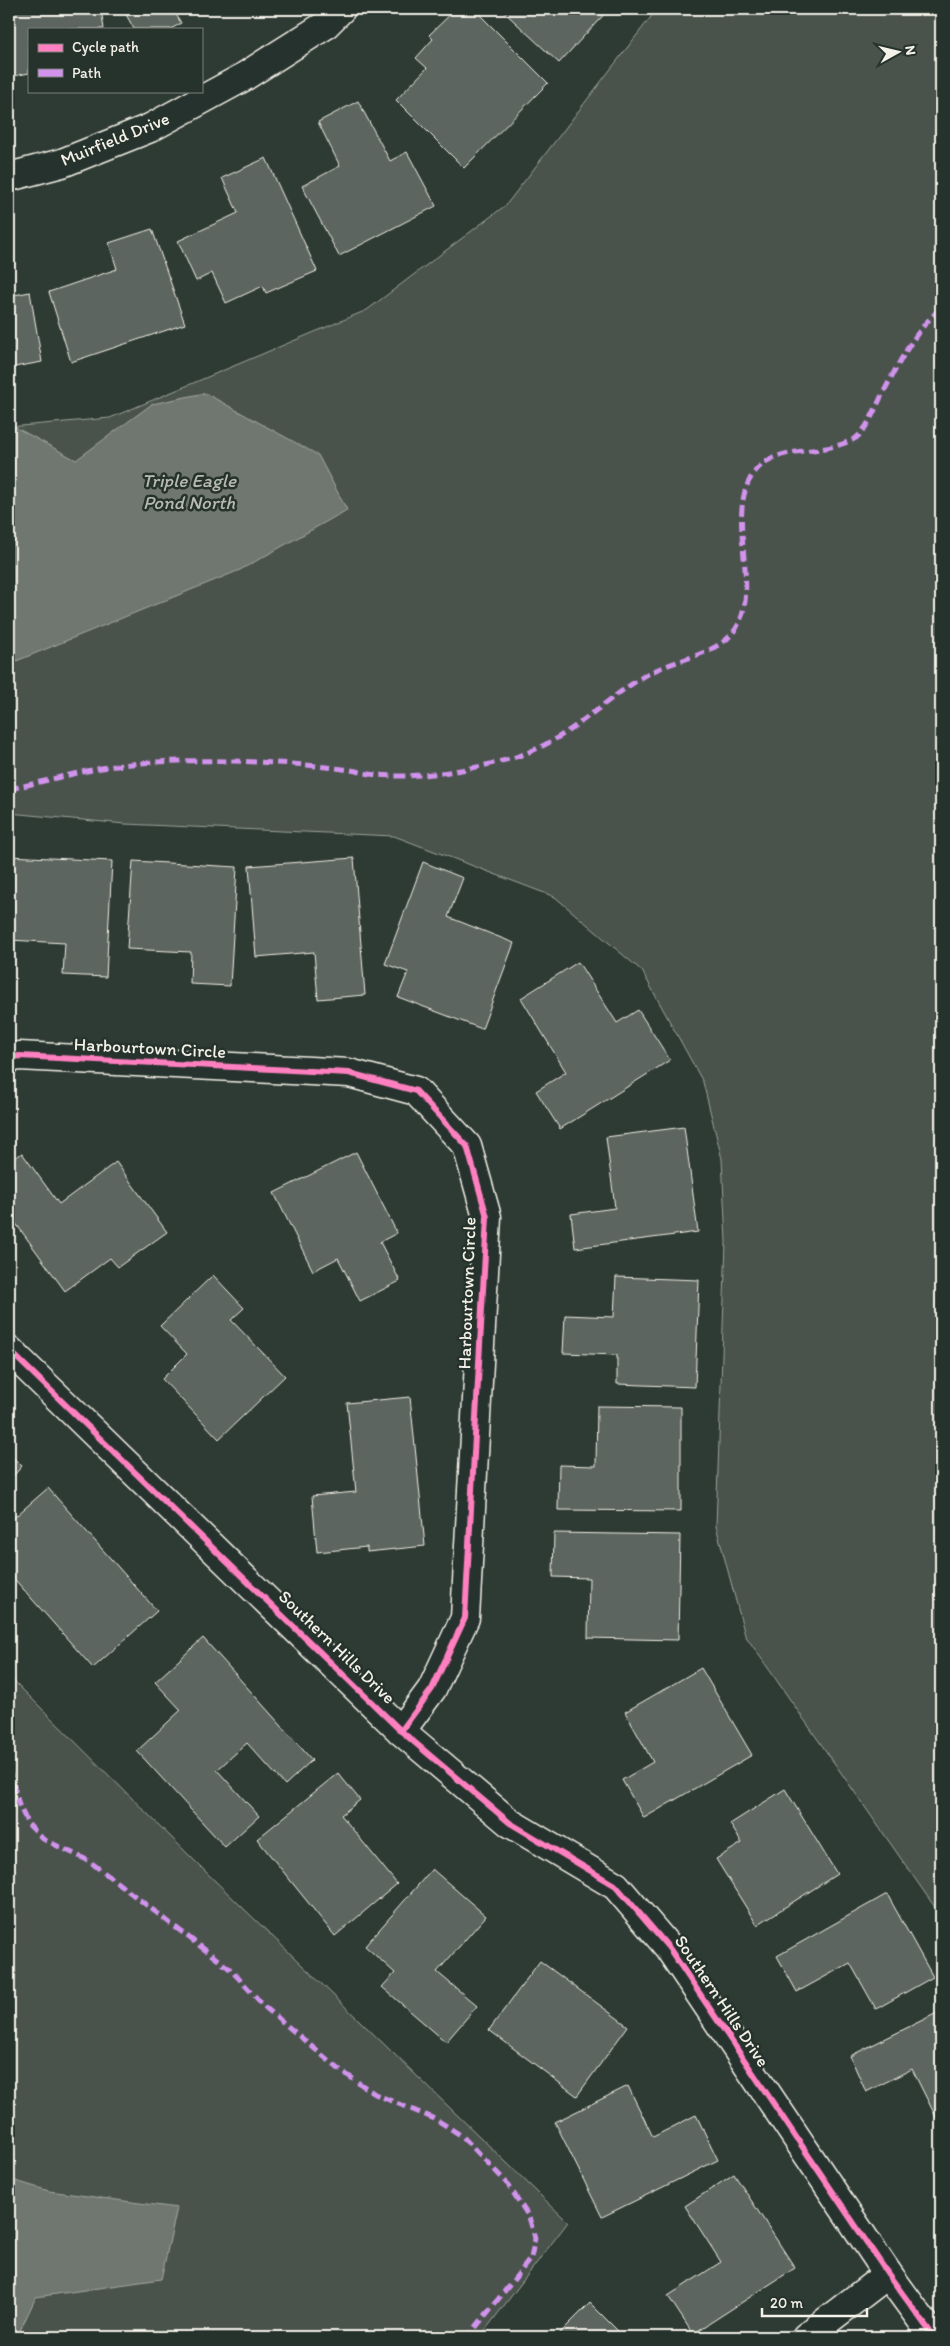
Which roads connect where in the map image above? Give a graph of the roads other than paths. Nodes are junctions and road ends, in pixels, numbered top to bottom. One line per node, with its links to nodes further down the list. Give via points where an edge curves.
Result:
1 (341, 9): 2 (street, Muirfield Drive, via 324,26 242,78 150,128 62,163)
2 (9, 177)
3 (9, 1058): 5 (street, Harbourtown Circle, via 349,1073 416,1091 467,1146 487,1217 465,1618 432,1689)
4 (9, 1350): 5 (street, Southern Hills Drive)
5 (401, 1731): 6 (street, Southern Hills Drive, via 510,1823 616,1886 669,1948)
6 (888, 2274): 7 (street); 8 (street, Southern Hills Drive)
7 (806, 2337)
8 (934, 2337)

